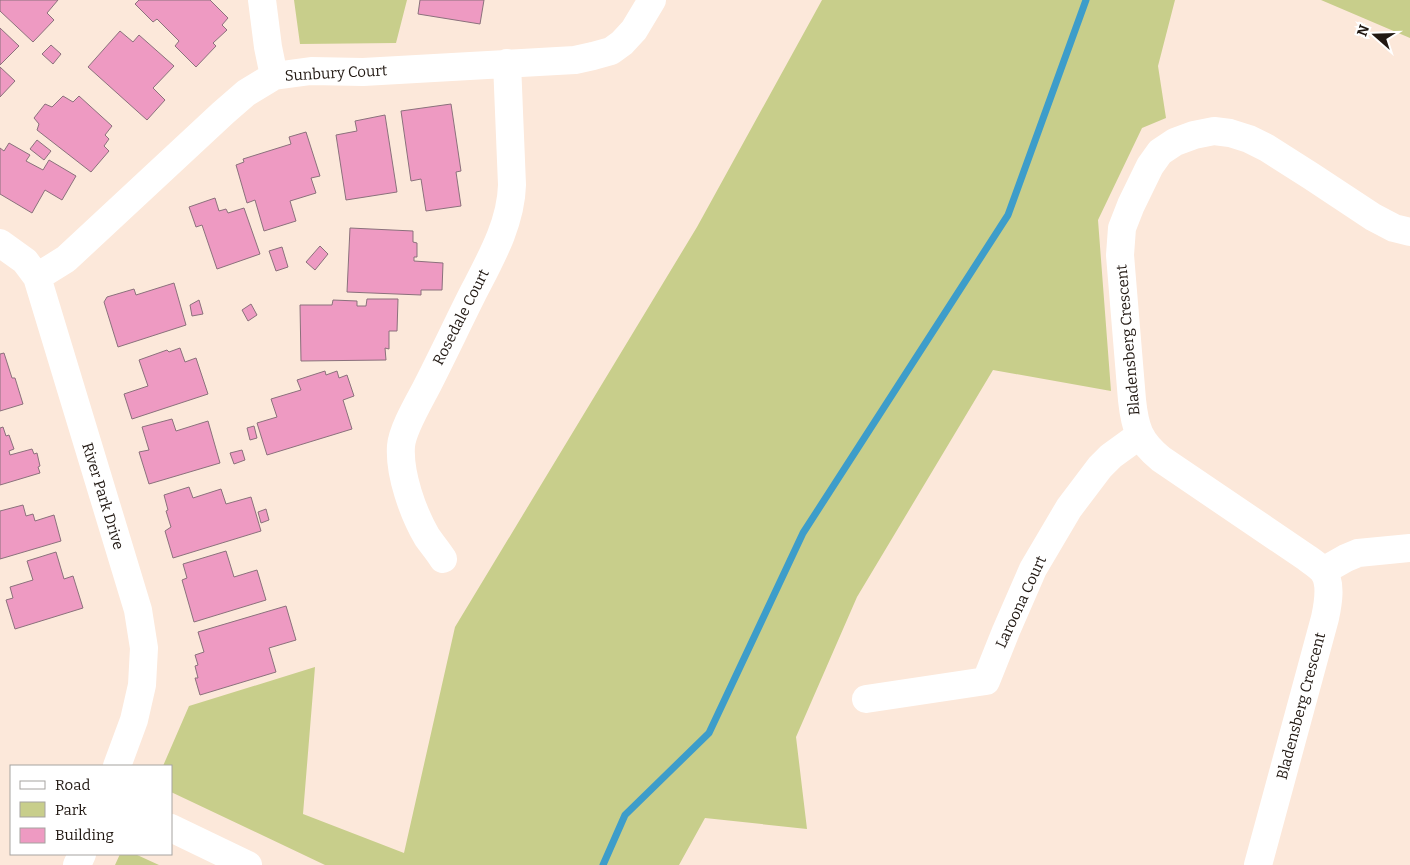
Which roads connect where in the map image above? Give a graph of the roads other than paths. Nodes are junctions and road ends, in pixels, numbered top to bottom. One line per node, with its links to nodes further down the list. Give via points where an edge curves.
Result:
1 (262, 0): 4 (street)
2 (652, 0): 3 (street, Sunbury Court, via 634,30 611,51 575,60)
3 (506, 63): 4 (street, Sunbury Court, via 363,72 311,71); 10 (street, Rosedale Court, via 512,185 507,219 401,444 403,476 417,518)
4 (274, 76): 7 (street, Sunbury Court, via 246,93 66,259)
5 (1410, 232): 8 (street, Bladensberg Crescent, via 1373,217 1250,139 1214,131 1175,142 1160,152 1146,174 1122,228 1120,255 1134,419)
6 (0, 243): 7 (street, River Park Drive, via 25,261)
7 (37, 277): 13 (street, River Park Drive, via 138,610 144,648 142,685 134,720)
8 (1140, 435): 11 (street, Bladensberg Crescent, via 1162,458); 12 (street, Laroona Court, via 1100,467 1069,508 1034,569 986,681)
9 (1410, 548): 11 (street, via 1358,552)
10 (443, 558)
11 (1323, 571): 16 (street, Bladensberg Crescent, via 1328,586 1325,618)
12 (866, 699)
13 (117, 765)
14 (172, 828): 15 (street)
15 (248, 865)
16 (1258, 865)

